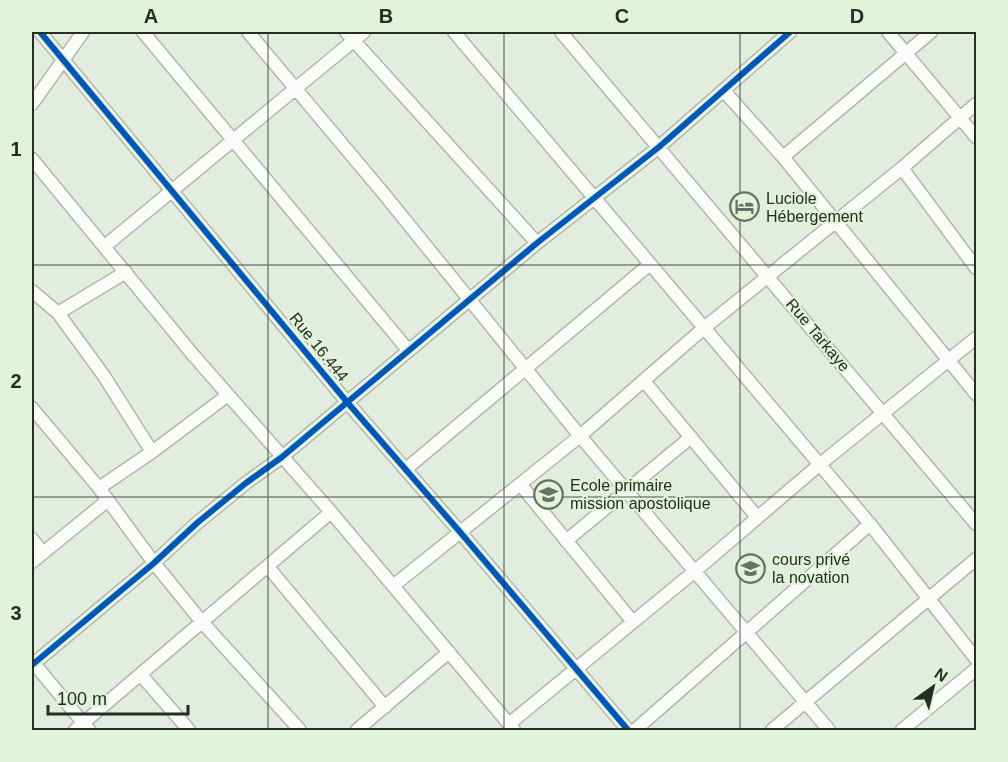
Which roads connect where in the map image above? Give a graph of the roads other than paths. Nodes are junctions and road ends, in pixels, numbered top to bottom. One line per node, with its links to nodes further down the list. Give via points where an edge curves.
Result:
1 (40, 32): 12 (street, Rue 16.444)
2 (83, 32): 12 (street)
3 (143, 32): 19 (street)
4 (248, 32): 13 (street)
5 (454, 32): 25 (street)
6 (561, 32): 20 (street, Rue Tarkaye)
7 (888, 32): 11 (street)
8 (931, 32): 11 (street)
9 (785, 33): 14 (street)
10 (355, 34): 13 (street); 27 (street)
11 (907, 53): 17 (street); 21 (street)
12 (63, 59): 15 (street); 24 (street, Rue 16.444)
13 (296, 88): 19 (street); 34 (street)
14 (724, 91): 20 (street); 21 (street)
15 (32, 104)
16 (976, 104): 17 (street)
17 (960, 117): 18 (street); 23 (street)
18 (976, 137)
19 (232, 139): 24 (street); 38 (street)
20 (659, 147): 25 (street); 32 (street, Rue Tarkaye)
21 (783, 156): 26 (street)
22 (32, 159): 28 (street)
23 (902, 168): 26 (street); 30 (street)
24 (172, 190): 28 (street); 44 (street, Rue 16.444)
25 (594, 198): 27 (street); 29 (street)
26 (835, 222): 32 (street); 39 (street)
27 (537, 243): 34 (street)
28 (105, 246): 31 (street)
29 (650, 264): 36 (street); 40 (street)
30 (976, 268)
31 (126, 272): 35 (street); 43 (street)
32 (769, 276): 36 (street); 46 (street, Rue Tarkaye)
33 (32, 293): 35 (street)
34 (469, 298): 38 (street); 40 (street)
35 (58, 313): 49 (street)
36 (704, 328): 41 (street); 51 (street)
37 (976, 338): 39 (street)
38 (408, 350): 44 (street)
39 (948, 361): 42 (street); 46 (street)
40 (525, 368): 47 (street); 52 (street)
41 (644, 381): 47 (street); 48 (street)
42 (976, 394)
43 (228, 395): 49 (street); 50 (street)
44 (347, 402): 50 (street); 52 (street, Rue 16.444)
45 (32, 408): 54 (street)
46 (884, 413): 51 (street); 60 (street, Rue Tarkaye)
47 (580, 436): 53 (street); 55 (street)
48 (691, 437): 55 (street); 58 (street)
49 (152, 452): 54 (street)
50 (282, 457): 57 (street); 67 (street)
51 (819, 465): 58 (street); 59 (street)
52 (406, 469): 61 (street, Rue 16.444)
53 (520, 484): 61 (street); 63 (street)
54 (99, 488): 56 (street)
55 (626, 491): 63 (street); 69 (street)
56 (108, 500): 64 (street); 67 (street)
57 (331, 512): 68 (street); 70 (street)
58 (757, 517): 69 (street)
59 (870, 524): 71 (street); 74 (street)
60 (976, 525)
61 (460, 532): 70 (street); 78 (street, Rue 16.444)
62 (32, 539): 64 (street)
63 (566, 541): 73 (street)
64 (42, 552): 66 (street)
65 (976, 559): 71 (street)
66 (32, 562)
67 (154, 563): 72 (street); 77 (street)
68 (268, 567): 72 (street); 82 (street)
69 (695, 571): 73 (street); 74 (street)
70 (393, 586): 75 (street)
71 (929, 599): 76 (street); 81 (street)
72 (202, 622): 80 (street); 86 (street)
73 (633, 622): 78 (street)
74 (747, 633): 81 (street); 89 (street)
75 (449, 652): 82 (street); 83 (street)
76 (976, 659)
77 (32, 664): 84 (street)
78 (575, 668): 83 (street); 88 (street, Rue 16.444)
79 (976, 669): 92 (street)
80 (141, 675): 84 (street); 85 (street)
81 (805, 703): 90 (street); 91 (street)
82 (385, 707): 87 (street)
83 (511, 727)
84 (83, 728)
85 (189, 730)
86 (300, 730)
87 (357, 730)
88 (628, 730)
89 (635, 730)
90 (772, 730)
91 (829, 730)
92 (903, 730)

